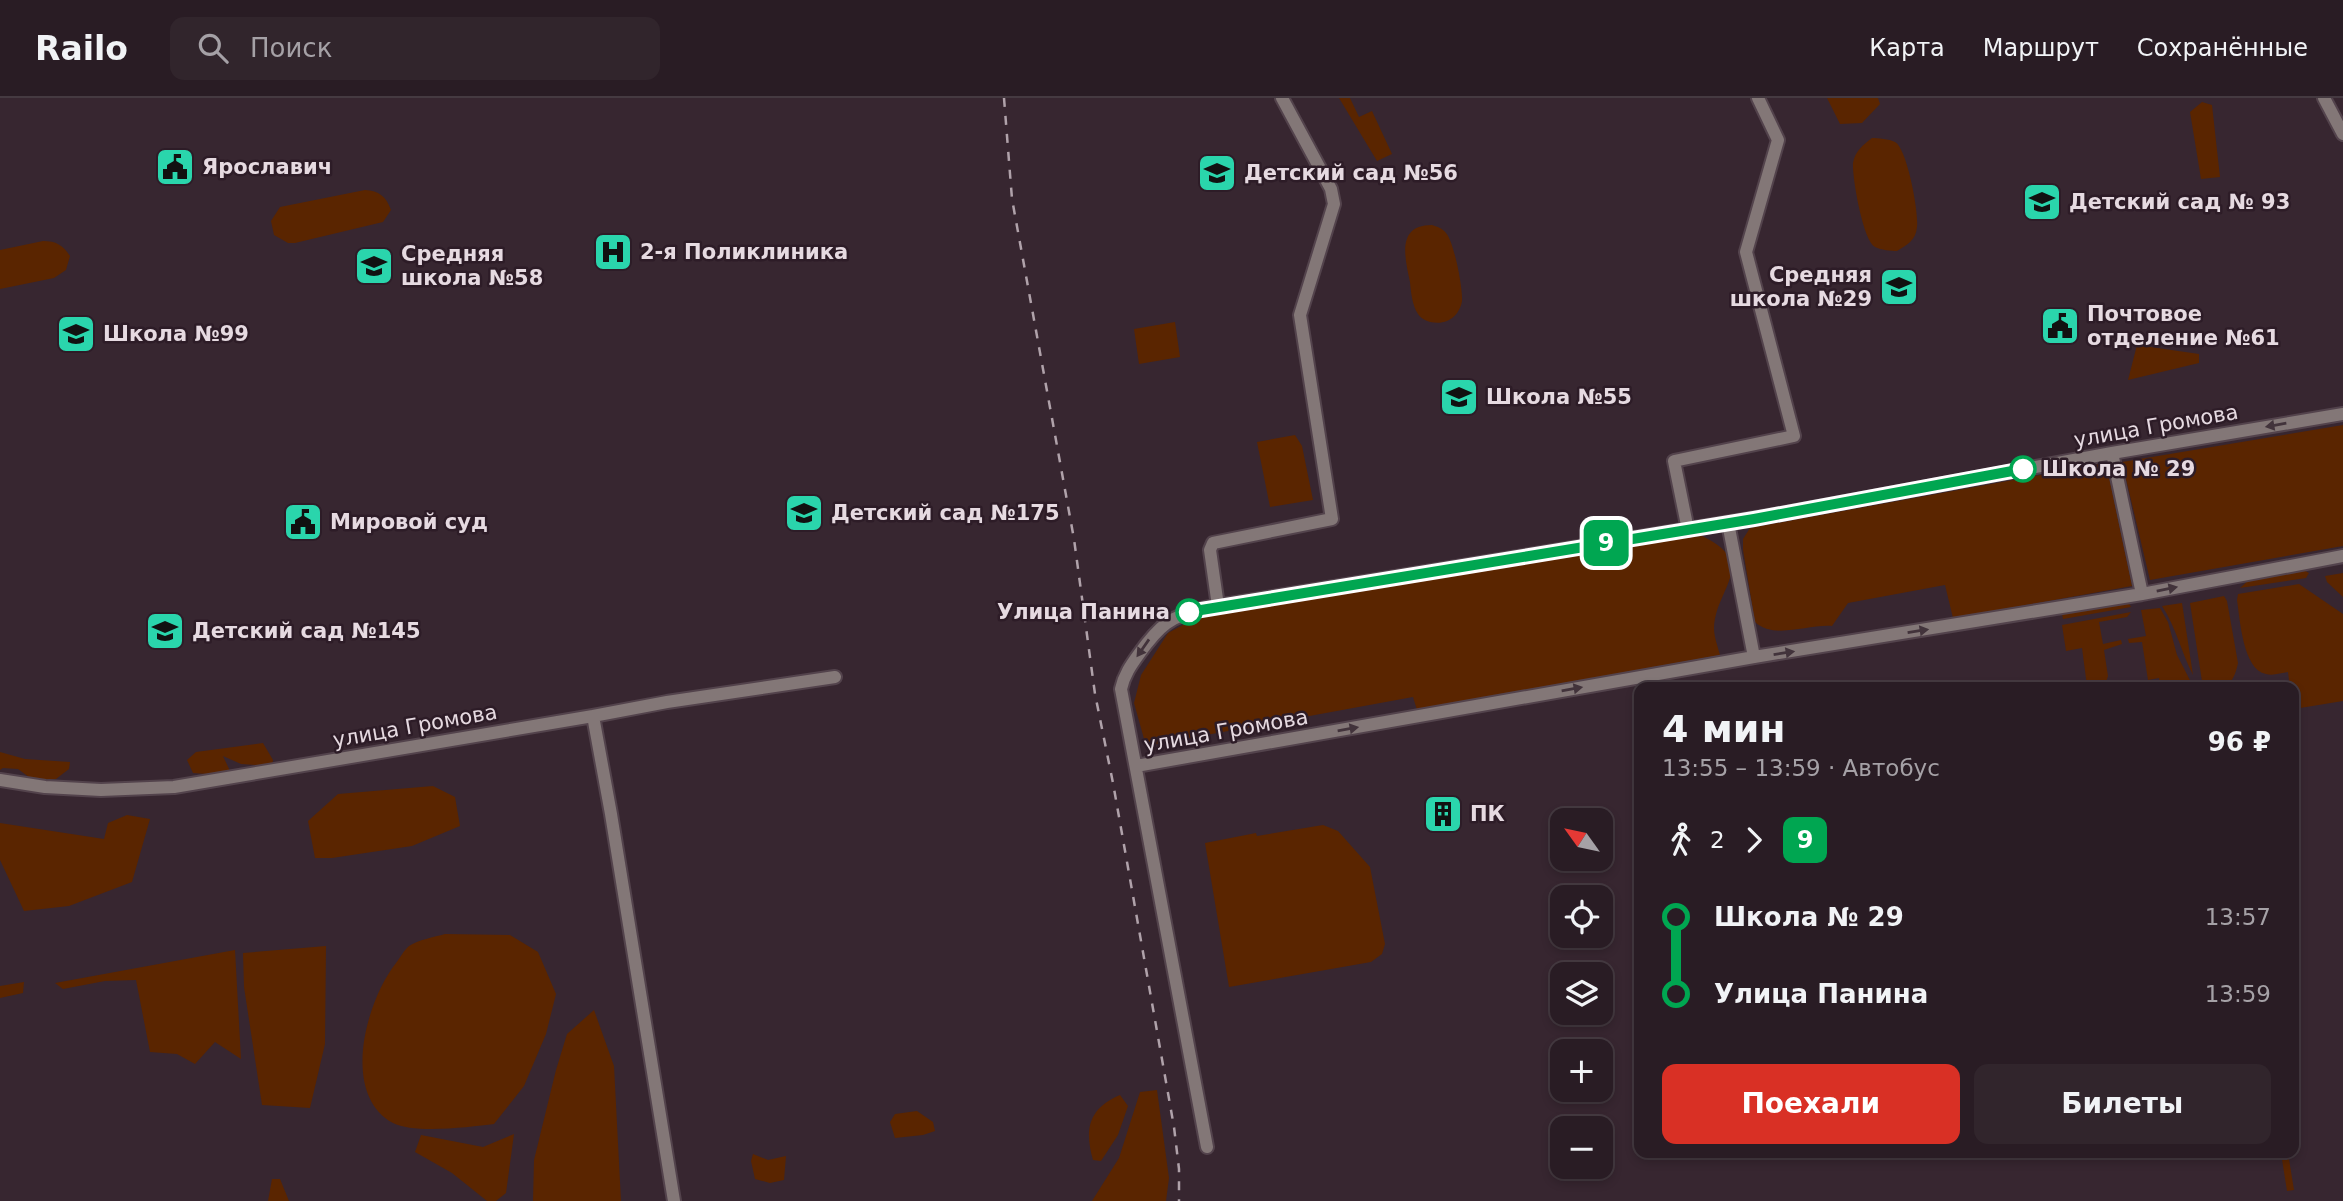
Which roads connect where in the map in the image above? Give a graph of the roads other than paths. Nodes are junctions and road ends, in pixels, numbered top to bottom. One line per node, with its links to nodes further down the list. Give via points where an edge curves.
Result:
1 (1282, 98): 11 (street, via 1331,189 1334,204 1300,315 1332,519 1213,543 1210,550)
2 (1758, 98): 8 (street, via 1778,140 1746,251 1794,436 1674,461)
3 (2323, 98): 4 (street)
4 (2343, 134)
5 (2343, 414): 6 (street, улица Громова, one-way to 6)
6 (2112, 453): 7 (street, улица Громова); 10 (street)
7 (1728, 523): 8 (street, улица Громова); 12 (street)
8 (1688, 530): 11 (street, улица Громова)
9 (2343, 556): 10 (street, улица Громова, one-way to 9)
10 (2141, 594): 12 (street, улица Громова, one-way to 10)
11 (1218, 606): 15 (street, улица Громова, one-way to 15, via 1165,623 1123,680)
12 (1754, 657): 15 (street, улица Громова, one-way to 12)
13 (835, 677): 14 (street, улица Громова)
14 (593, 716): 16 (street, улица Громова, via 174,787 44,788); 18 (street)
15 (1136, 766): 17 (street)
16 (0, 780)
17 (1207, 1147)
18 (674, 1201)

